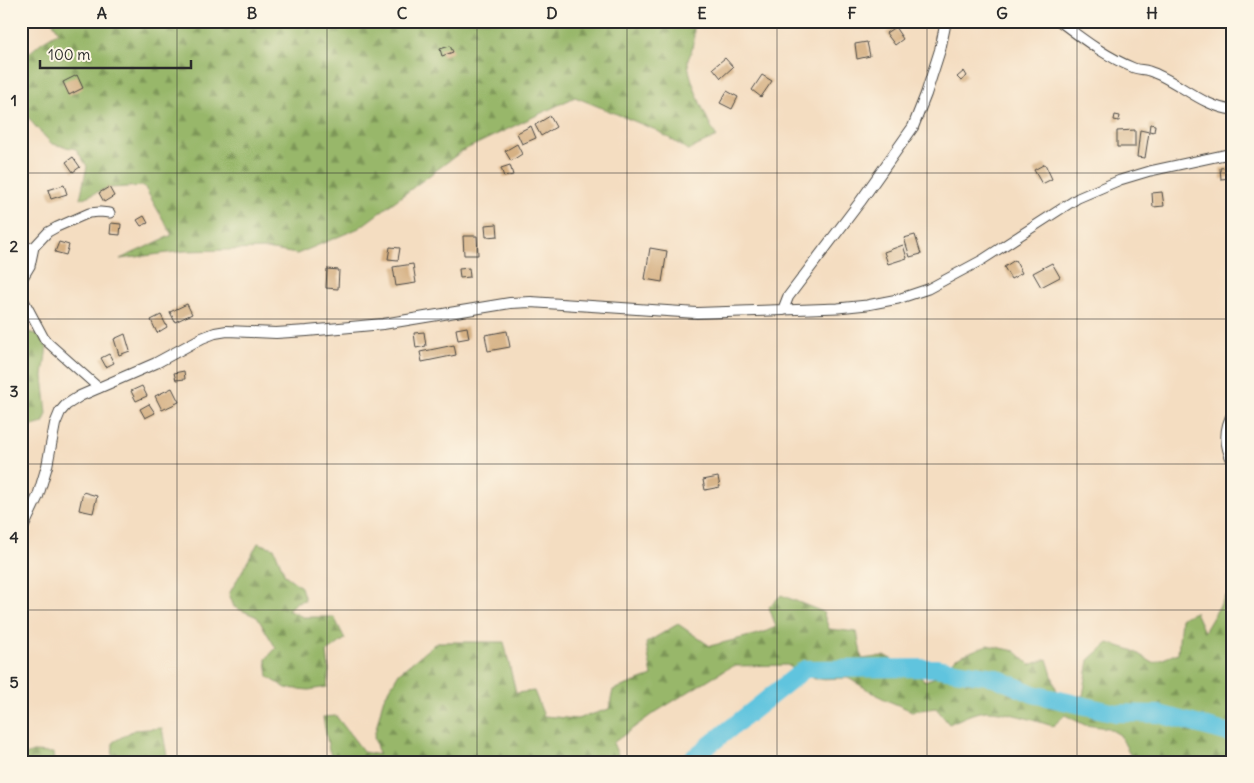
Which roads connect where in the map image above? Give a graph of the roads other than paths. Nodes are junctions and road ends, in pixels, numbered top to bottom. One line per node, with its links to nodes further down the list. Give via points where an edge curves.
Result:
1 (946, 21): 10 (street, via 940,50 914,126 788,297)
2 (1059, 21): 3 (street, via 1096,49 1136,69 1148,70 1223,109)
3 (1233, 110)
4 (1233, 152): 10 (street, via 1150,171 1078,198 982,260 928,289 867,305)
5 (110, 213): 6 (street, via 88,213 48,232)
6 (34, 247): 7 (street); 8 (street, via 30,266)
7 (21, 250)
8 (21, 281)
9 (21, 295): 11 (street, via 44,340)
10 (782, 310): 11 (street, via 697,313 510,303 383,324 300,332 221,332)
11 (99, 388): 14 (street, via 80,396 60,412 38,496)
12 (1233, 412): 13 (street, via 1225,436)
13 (1233, 463)
14 (21, 532)

